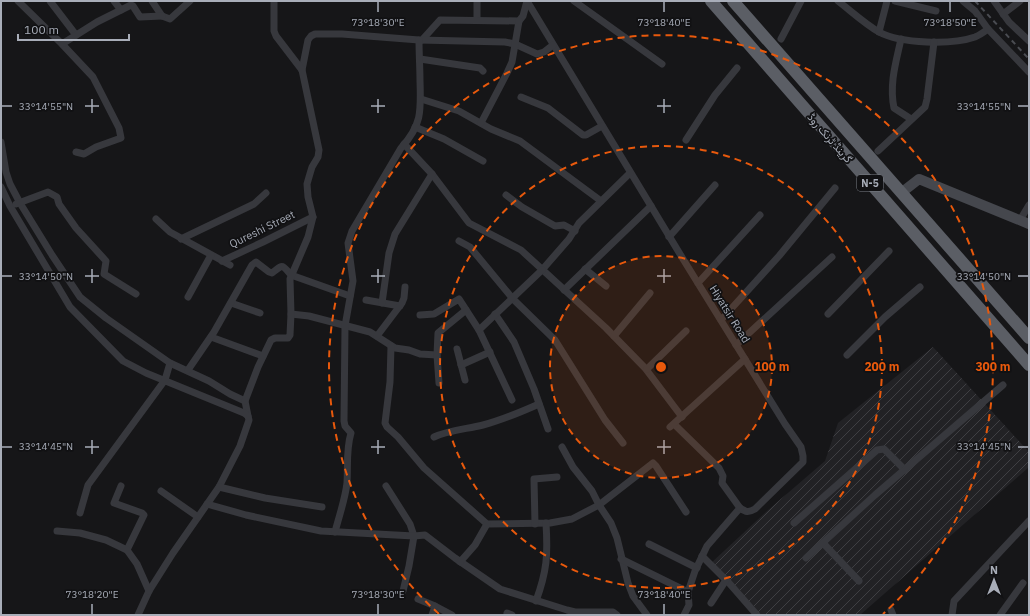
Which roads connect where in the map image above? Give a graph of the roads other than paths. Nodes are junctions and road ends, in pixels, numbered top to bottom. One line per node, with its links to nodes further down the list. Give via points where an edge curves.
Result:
1 (18, 1): 33 (street)
2 (50, 1): 27 (street)
3 (114, 1): 19 (street)
4 (152, 1): 22 (street)
5 (190, 1): 22 (street, via 170,19)
6 (274, 1): 39 (street, via 276,36)
7 (477, 1): 23 (street)
8 (527, 1): 24 (street, via 523,16); 35 (street, Hiyatsir Road)
9 (574, 1): 37 (street)
10 (711, 1): 120 (highway, گرینڈ ٹرنک روڈ / N-5)
11 (733, 1): 60 (highway, گرینڈ ٹرنک روڈ / N-5)
12 (802, 1): 28 (street)
13 (838, 1): 26 (street)
14 (887, 1): 26 (street)
15 (895, 1): 20 (street)
16 (963, 1): 25 (street, via 975,11)
17 (994, 1): 21 (street)
18 (1020, 1): 21 (street)
19 (121, 10): 22 (street, via 131,5 140,17); 27 (street)
20 (936, 11)
21 (1003, 14): 31 (street)
22 (162, 16)
23 (477, 20): 24 (street); 30 (street, via 440,20)
24 (518, 21): 34 (street)
25 (988, 29): 32 (street, via 963,40); 41 (street)
26 (879, 32): 29 (street)
27 (76, 35): 33 (street)
28 (781, 39)
29 (901, 39): 32 (street); 44 (street, via 893,77 892,97 894,108)
30 (421, 40): 34 (street); 36 (street); 39 (street, via 315,34 308,40)
31 (1029, 40)
32 (934, 42): 44 (street, via 926,104)
33 (62, 44): 52 (street, via 93,77 122,136 84,154)
34 (515, 44): 35 (street, via 537,54); 45 (street, via 507,73)
35 (553, 45): 46 (street, Hiyatsir Road)
36 (420, 59): 40 (street, via 480,68); 43 (street)
37 (662, 64)
38 (737, 68): 48 (street, via 715,95)
39 (302, 70): 67 (street, via 319,150 307,184)
40 (483, 71)
41 (1029, 72)
42 (521, 97): 46 (street, via 548,108 583,135)
43 (421, 99): 45 (street, via 459,111); 47 (street)
44 (911, 119): 51 (street)
45 (481, 123): 62 (street, via 527,145)
46 (602, 126): 54 (street, Hiyatsir Road)
47 (415, 127): 49 (street); 53 (street, via 444,139)
48 (686, 140)
49 (404, 144): 55 (street); 89 (street, via 352,231 348,243 353,281)
50 (1, 145): 63 (street)
51 (878, 150)
52 (76, 152)
53 (483, 161)
54 (630, 173): 62 (street); 65 (street, Hiyatsir Road)
55 (432, 174): 79 (street, via 469,224 521,250); 94 (street, via 395,234 389,253)
56 (715, 185): 71 (street)
57 (1, 188): 63 (street)
58 (835, 188): 102 (street, via 779,256)
59 (266, 193): 72 (street, via 254,204)
60 (901, 193): 69 (main road, via 919,179); 109 (highway, گرینڈ ٹرنک روڈ / N-5)
61 (506, 195): 70 (street, via 555,226 564,225)
62 (601, 201): 70 (street, via 579,223)
63 (15, 205): 88 (street, via 48,192 57,197 76,228 106,261 104,274); 118 (street, via 80,297); 123 (street, via 70,307 123,361)
64 (1029, 205): 69 (street)
65 (651, 206): 71 (street, Hiyatsir Road); 80 (street)
66 (760, 215): 82 (street)
67 (313, 217): 77 (street, Qureshi Street); 81 (street, via 308,237)
68 (156, 219): 72 (street)
69 (1025, 222)
70 (575, 231): 79 (street)
71 (669, 237): 82 (street, Hiyatsir Road)
72 (181, 239): 75 (street)
73 (459, 241): 91 (street, via 470,247)
74 (889, 251): 100 (street)
75 (211, 255): 77 (street); 90 (street)
76 (832, 257): 110 (street)
77 (222, 261): 78 (street)
78 (230, 265)
79 (542, 270): 86 (street); 91 (street)
80 (585, 270): 83 (street); 86 (street)
81 (291, 275): 89 (street); 93 (street, via 284,267 278,267 272,273 256,262); 98 (street)
82 (698, 283): 102 (street, Hiyatsir Road)
83 (606, 286)
84 (405, 287): 95 (street)
85 (920, 287): 115 (street)
86 (564, 290): 107 (street)
87 (650, 293): 107 (street)
88 (136, 294)
89 (350, 296): 103 (street)
90 (188, 297)
91 (513, 298): 99 (street); 134 (street, via 555,340 605,420)
92 (366, 300): 94 (street)
93 (231, 303): 97 (street); 108 (street)
94 (382, 303): 95 (street)
95 (400, 306): 106 (street)
96 (466, 310): 101 (street, via 459,299 434,314); 104 (street); 114 (street, via 438,333)
97 (260, 314)
98 (291, 314): 103 (street); 116 (street, via 290,335 288,338 271,340)
99 (495, 314): 104 (street); 129 (street, via 514,342)
100 (828, 314)
101 (420, 315)
102 (721, 320): 110 (street, Hiyatsir Road)
103 (345, 326): 106 (street); 155 (street, via 344,421 350,436 345,496)
104 (479, 330): 113 (street)
105 (686, 331): 121 (street)
106 (377, 336): 111 (street)
107 (614, 336): 121 (street)
108 (211, 337): 116 (street); 122 (street)
109 (1029, 338)
110 (736, 345): 117 (street, Hiyatsir Road)
111 (391, 346): 114 (street, via 420,354); 152 (street, via 386,427 398,437 424,468)
112 (457, 349): 119 (street)
113 (490, 352): 119 (street); 127 (street)
114 (437, 355): 125 (street)
115 (847, 355)
116 (263, 356): 128 (street)
117 (745, 359): 131 (street); 145 (street, Hiyatsir Road, via 801,448 803,462 754,509 745,512)
118 (170, 364): 122 (street); 123 (street)
119 (461, 365): 124 (street)
120 (1029, 365)
121 (647, 369): 131 (street)
122 (188, 370): 128 (street)
123 (166, 378): 130 (street); 147 (street, via 88,485)
124 (466, 380)
125 (439, 383)
126 (1003, 385): 136 (street)
127 (512, 400)
128 (245, 402): 130 (street)
129 (539, 404): 132 (street); 133 (street, via 496,420)
130 (248, 414): 140 (street, via 249,420 240,446)
131 (682, 417): 145 (street, via 672,426 719,468 723,476 722,483)
132 (548, 429)
133 (434, 437)
134 (623, 443)
135 (562, 446): 143 (street, via 573,467 592,490)
136 (905, 470): 151 (street, via 884,449 877,450); 157 (street)
137 (557, 476): 153 (street, via 534,479)
138 (121, 486): 159 (street, via 114,503 144,515)
139 (386, 486): 156 (street)
140 (219, 487): 142 (street); 144 (street, via 265,498)
141 (161, 491): 148 (street)
142 (207, 504): 148 (street); 155 (street, via 246,515)
143 (599, 505): 146 (street, via 653,463); 150 (street, via 572,520); 162 (street, via 611,523)
144 (322, 507)
145 (740, 508): 160 (street, via 707,546)
146 (686, 512)
147 (80, 513)
148 (198, 518): 168 (street)
149 (1029, 521): 182 (street, via 954,601)
150 (546, 523): 153 (street); 172 (street, via 546,563)
151 (794, 523)
152 (487, 524): 153 (street); 163 (street, via 475,545)
153 (535, 524)
154 (57, 531): 159 (street, via 80,533 106,540)
155 (335, 532): 156 (street)
156 (415, 536): 163 (street, via 425,535); 169 (street)
157 (823, 543): 161 (street); 166 (street)
158 (648, 544): 164 (street)
159 (127, 550): 168 (street, via 137,564)
160 (702, 556): 164 (street); 165 (street)
161 (806, 558)
162 (621, 559): 170 (street); 179 (street, via 633,596)
163 (460, 562): 172 (street, via 500,589)
164 (697, 568): 170 (street)
165 (726, 580): 173 (street); 181 (street)
166 (859, 581)
167 (1023, 583): 183 (street)
168 (149, 591): 175 (street)
169 (403, 591)
170 (688, 592): 180 (street, via 689,605)
171 (418, 599): 174 (street)
172 (536, 601): 178 (street, via 575,612 613,612)
173 (711, 603)
174 (436, 606): 176 (street); 177 (street)
175 (138, 615)
176 (432, 615)
177 (452, 615)
178 (617, 615)
179 (647, 615)
180 (684, 615)
181 (757, 615)
182 (952, 615)
183 (1000, 615)

